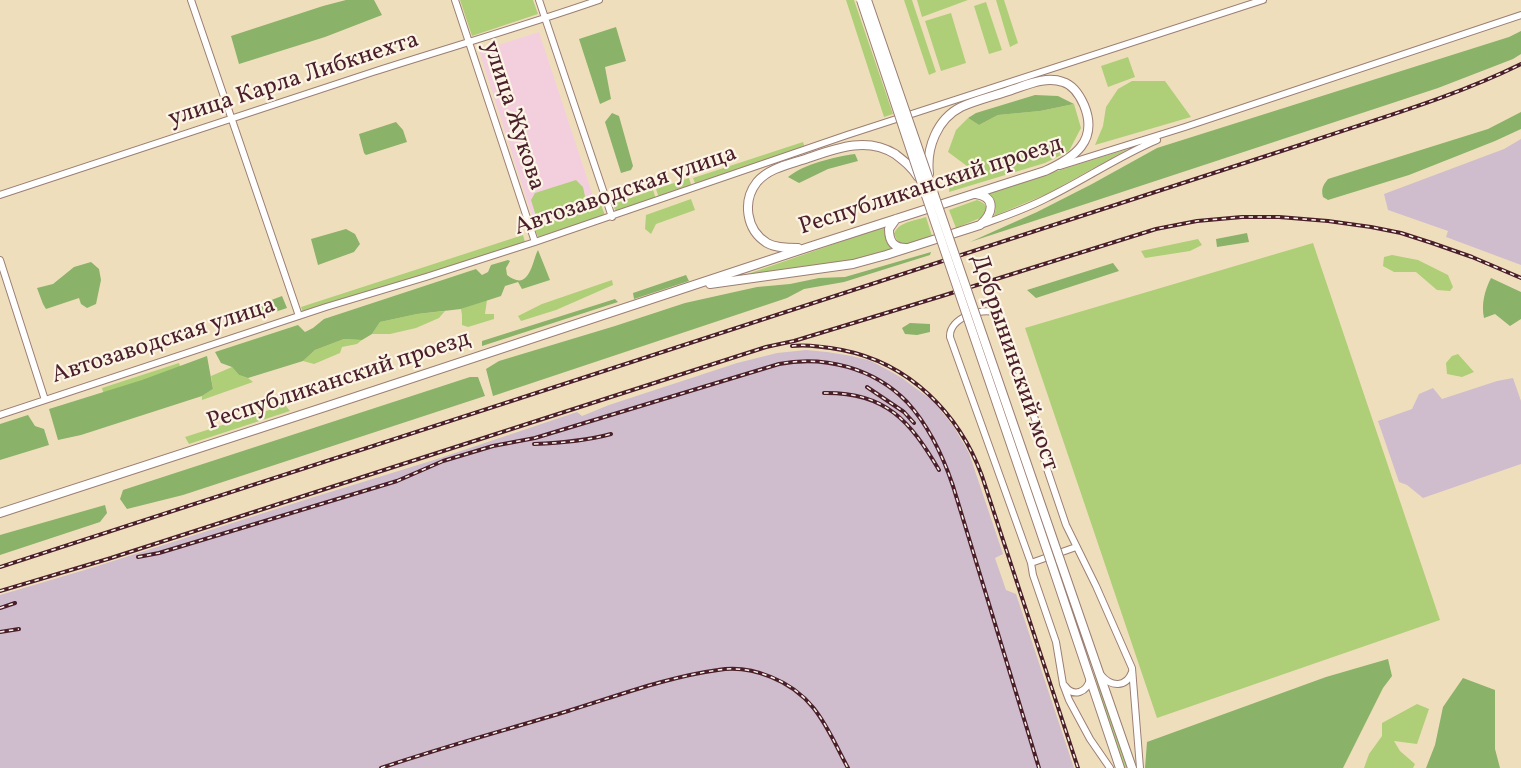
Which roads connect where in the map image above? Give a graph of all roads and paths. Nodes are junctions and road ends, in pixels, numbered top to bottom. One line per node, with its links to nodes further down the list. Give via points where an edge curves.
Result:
1 (191, 0): 11 (street)
2 (455, 0): 10 (street, улица Жукова)
3 (539, 0): 9 (street)
4 (599, 0): 9 (street, улица Карла Либкнехта)
5 (861, 0): 14 (main road, bridge)
6 (867, 0): 14 (main road, bridge)
7 (1263, 0): 17 (street, Автозаводская улица, via 869,128)
8 (1521, 15): 12 (street, Республиканский проезд)
9 (545, 18): 10 (street, улица Карла Либкнехта); 17 (street)
10 (470, 43): 11 (street, улица Карла Либкнехта); 20 (street, улица Жукова)
11 (231, 119): 16 (street, улица Карла Либкнехта); 25 (street)
12 (1185, 127): 13 (street, Республиканский проезд); 19 (street, Республиканский проезд, via 1038,203)
13 (1045, 171): 14 (main road, via 1080,148 1087,135 1088,121 1075,90 1051,79 961,107 950,115 929,151); 15 (main road, Республиканский проезд)
14 (925, 180): 21 (main road, via 895,154 864,144 836,149 764,175 748,199 753,229 776,247); 32 (main road, Добрынинский мост, bridge); 33 (main road, Добрынинский мост, bridge)
15 (971, 194): 18 (main road, Республиканский проезд); 19 (main road, via 985,197 991,207)
16 (0, 195)
17 (612, 217): 20 (street, Автозаводская улица)
18 (897, 218): 21 (main road, Республиканский проезд); 22 (main road, via 889,229 891,241 902,248)
19 (980, 225): 22 (main road, Республиканский проезд)
20 (535, 242): 25 (street, Автозаводская улица)
21 (809, 246): 24 (main road, Республиканский проезд)
22 (912, 247): 24 (main road, Республиканский проезд, via 844,266)
23 (0, 260): 26 (street)
24 (690, 286): 28 (main road, Республиканский проезд)
25 (299, 316): 26 (street, Автозаводская улица)
26 (45, 400): 27 (street, Автозаводская улица)
27 (0, 414)
28 (0, 513)
29 (1076, 548): 30 (street); 30 (street, via 1045,463 1040,434 1003,324 996,313 986,310 964,317 950,328 950,337); 31 (street)
30 (1031, 563): 34 (street, via 1056,642)
31 (1132, 668): 32 (street, via 1129,679 1120,684 1114,685); 38 (street)
32 (1100, 674): 37 (main road, Добрынинский мост)
33 (1090, 678): 34 (street, via 1088,687 1082,691 1068,690); 36 (main road, Добрынинский мост)
34 (1063, 684): 35 (street)
35 (1110, 768)
36 (1120, 768)
37 (1132, 768)
38 (1140, 768)

